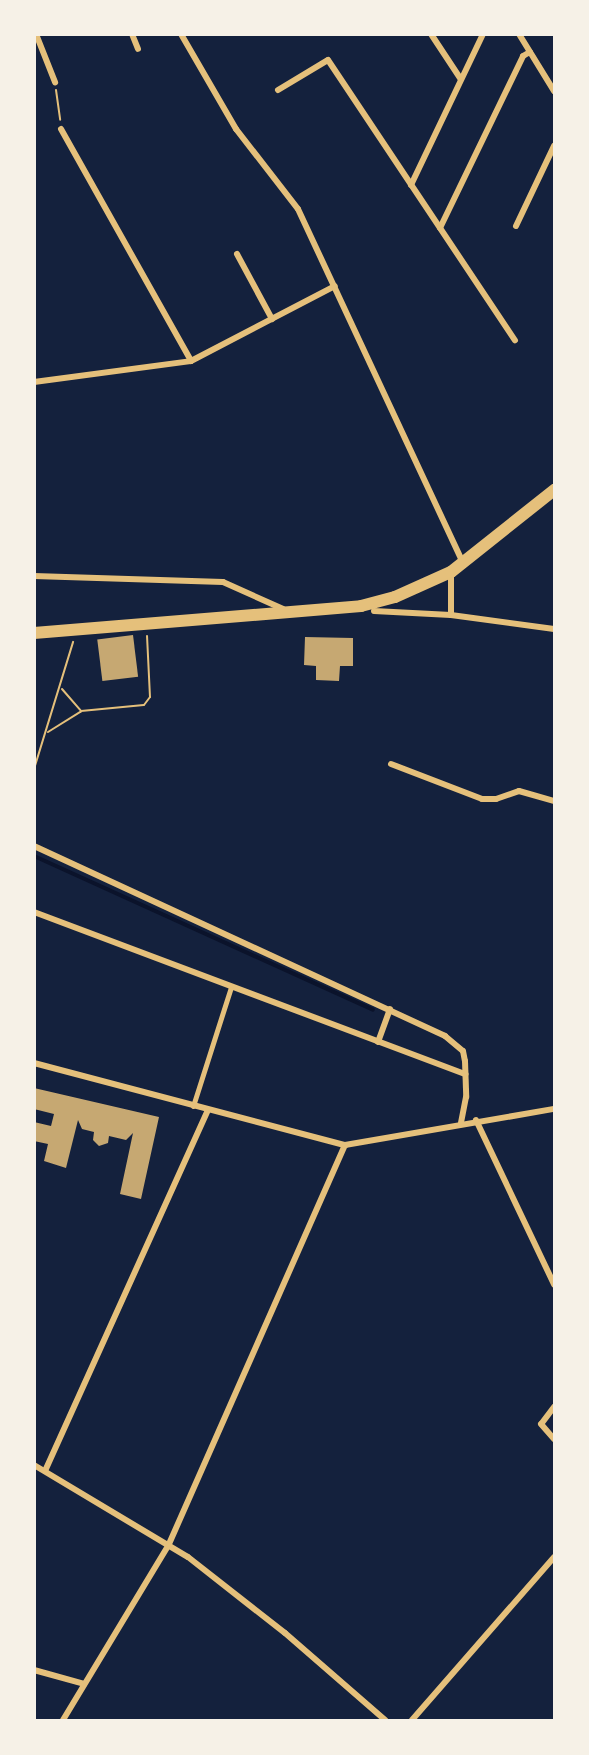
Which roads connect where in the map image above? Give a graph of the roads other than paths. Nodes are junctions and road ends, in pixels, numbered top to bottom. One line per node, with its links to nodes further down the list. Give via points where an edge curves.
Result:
1 (36, 34): 10 (street)
2 (132, 34): 7 (street)
3 (181, 34): 19 (street, via 236,129 298,209)
4 (431, 34): 9 (street)
5 (483, 34): 9 (street)
6 (519, 34): 8 (street)
7 (138, 49)
8 (530, 52): 12 (street); 17 (street, via 523,56)
9 (460, 78): 15 (street)
10 (55, 82)
11 (278, 90): 15 (street, via 328,60)
12 (555, 91)
13 (60, 129): 22 (street)
14 (555, 146): 16 (street)
15 (411, 185): 17 (street)
16 (516, 226)
17 (440, 228): 21 (street)
18 (237, 254): 20 (street)
19 (335, 286): 20 (street); 25 (street)
20 (272, 319): 22 (street)
21 (515, 340)
22 (191, 361): 23 (street)
23 (34, 382)
24 (555, 490): 25 (main road)
25 (463, 563): 26 (main road)
26 (451, 572): 29 (main road, via 423,587 361,606); 30 (street)
27 (34, 576): 29 (street, via 223,582)
28 (374, 611): 30 (street)
29 (288, 612): 32 (main road)
30 (451, 615): 31 (street)
31 (555, 629)
32 (34, 633)
33 (391, 764): 34 (street, via 482,799 496,800 519,791)
34 (555, 801)
35 (34, 846): 38 (street)
36 (34, 912): 37 (street)
37 (231, 987): 39 (street); 42 (street)
38 (390, 1009): 39 (street); 41 (street, via 456,1044 463,1051)
39 (378, 1042): 41 (street)
40 (34, 1063): 42 (street)
41 (466, 1074): 46 (street)
42 (193, 1106): 44 (street)
43 (554, 1109): 45 (street)
44 (208, 1110): 47 (street); 52 (street)
45 (476, 1119): 46 (street); 48 (street)
46 (461, 1123): 47 (street)
47 (345, 1145): 53 (street)
48 (555, 1284)
49 (555, 1407): 50 (street, via 541,1424)
50 (555, 1439)
51 (34, 1465): 52 (street)
52 (45, 1471): 53 (street)
53 (169, 1544): 56 (street); 58 (street, via 285,1633)
54 (555, 1557): 59 (street)
55 (34, 1670): 56 (street)
56 (84, 1683): 57 (street)
57 (63, 1720)
58 (385, 1720)
59 (412, 1720)

